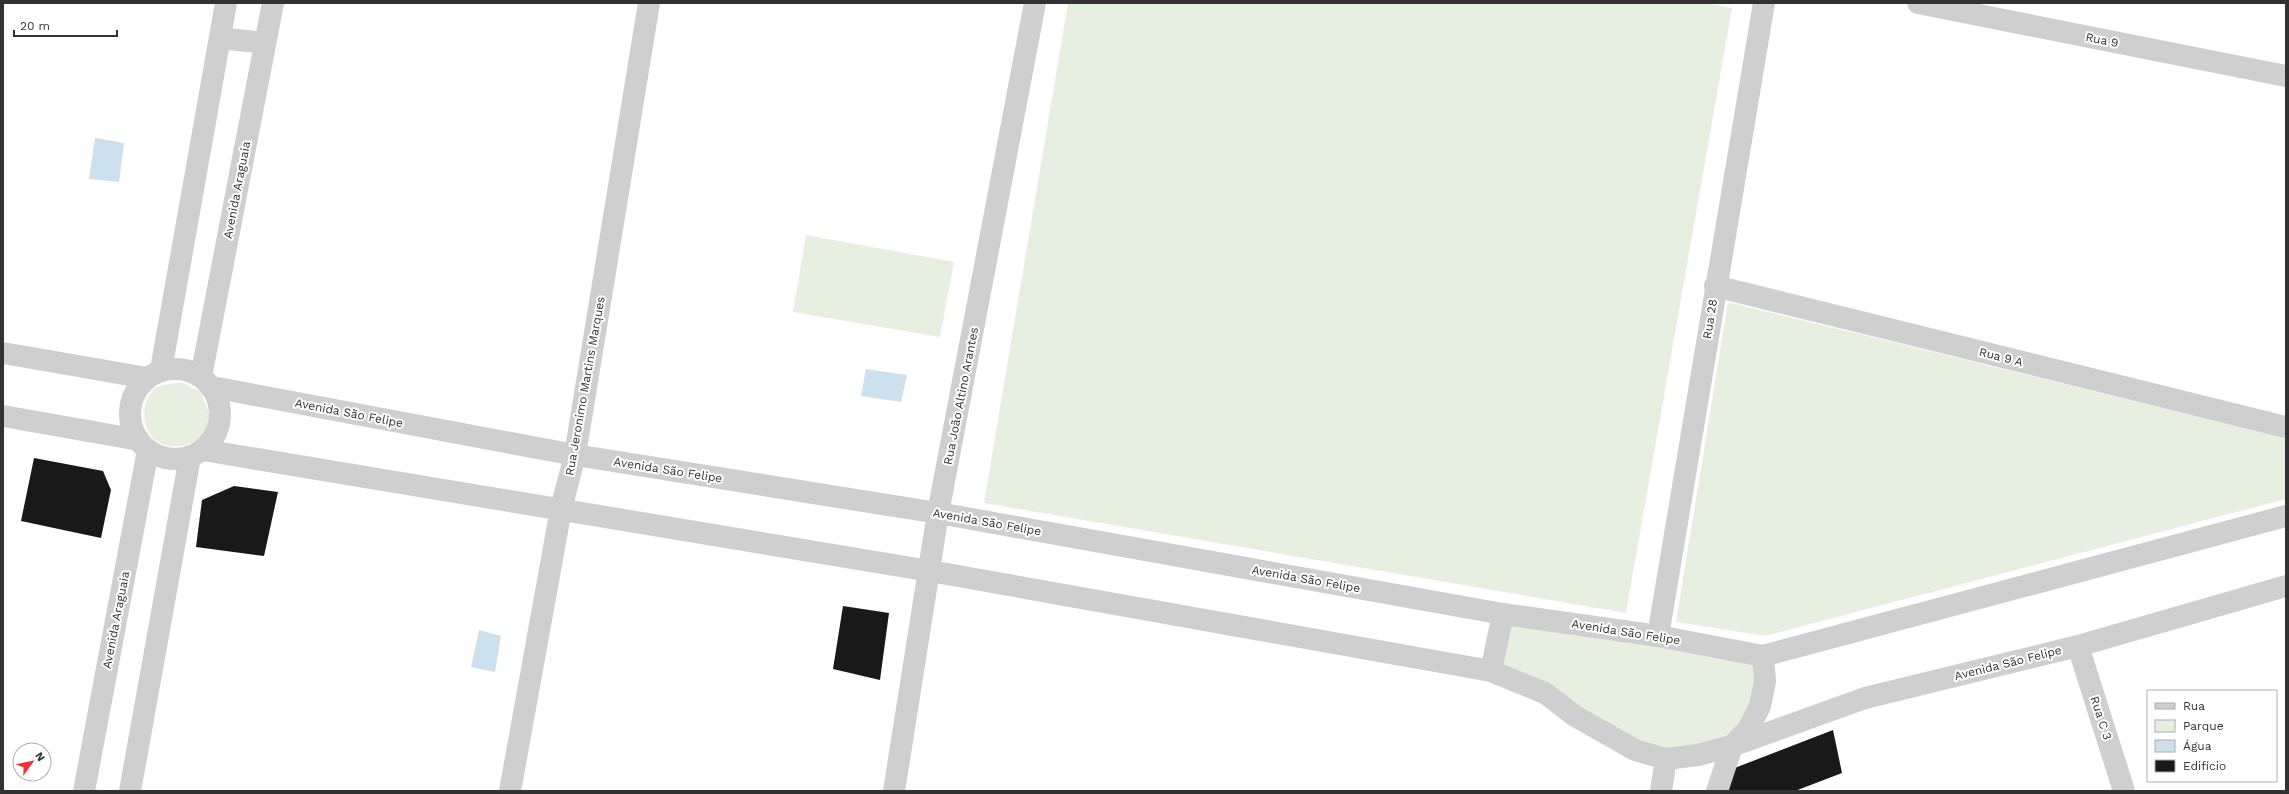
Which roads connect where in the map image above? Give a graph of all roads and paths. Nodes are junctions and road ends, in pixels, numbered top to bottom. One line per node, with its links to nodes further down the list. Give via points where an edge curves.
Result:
1 (226, 3): 7 (street)
2 (272, 3): 8 (street, Avenida Araguaia)
3 (649, 3): 18 (street, Rua Jeronimo Martins Marques)
4 (1036, 3): 20 (street, Rua João Altino Arantes)
5 (1764, 3): 10 (street, Rua 28)
6 (1918, 3): 9 (street, Rua 9)
7 (220, 38): 8 (street); 12 (street)
8 (265, 43): 13 (street, Avenida Araguaia)
9 (2286, 76)
10 (1715, 286): 15 (street, Rua 9 A); 25 (street, Rua 28)
11 (3, 353): 12 (street)
12 (154, 374): 13 (street, via 182,369); 16 (street, via 133,396 130,420)
13 (206, 382): 17 (street, via 220,409 217,432); 18 (street, Avenida São Felipe)
14 (3, 416): 16 (street)
15 (2286, 427)
16 (143, 445): 17 (street, via 168,458); 31 (street, Avenida Araguaia)
17 (196, 453): 19 (street, Avenida São Felipe); 32 (street)
18 (575, 455): 19 (street, Rua Jeronimo Martins Marques); 20 (street, Avenida São Felipe)
19 (561, 509): 22 (street, Avenida São Felipe); 33 (street, Rua Jeronimo Martins Marques)
20 (938, 513): 22 (street, Rua João Altino Arantes); 24 (street, Avenida São Felipe)
21 (2286, 516): 27 (street, Avenida São Felipe)
22 (930, 570): 28 (street, Avenida São Felipe); 34 (street, Rua João Altino Arantes)
23 (2286, 586): 26 (street, Avenida São Felipe)
24 (1503, 614): 25 (street, Avenida São Felipe); 28 (street)
25 (1658, 636): 27 (street, Avenida São Felipe)
26 (2078, 646): 29 (street, Avenida São Felipe, via 1865,698); 37 (street, Rua C 3)
27 (1763, 656): 29 (street, via 1765,681 1760,706 1749,728)
28 (1491, 671): 30 (street, Avenida São Felipe, via 1545,693 1575,716 1635,750)
29 (1732, 746): 30 (street, Avenida São Felipe, via 1698,755); 36 (street)
30 (1666, 759): 35 (street)
31 (84, 791)
32 (130, 791)
33 (510, 791)
34 (894, 791)
35 (1660, 791)
36 (1717, 791)
37 (2124, 791)

